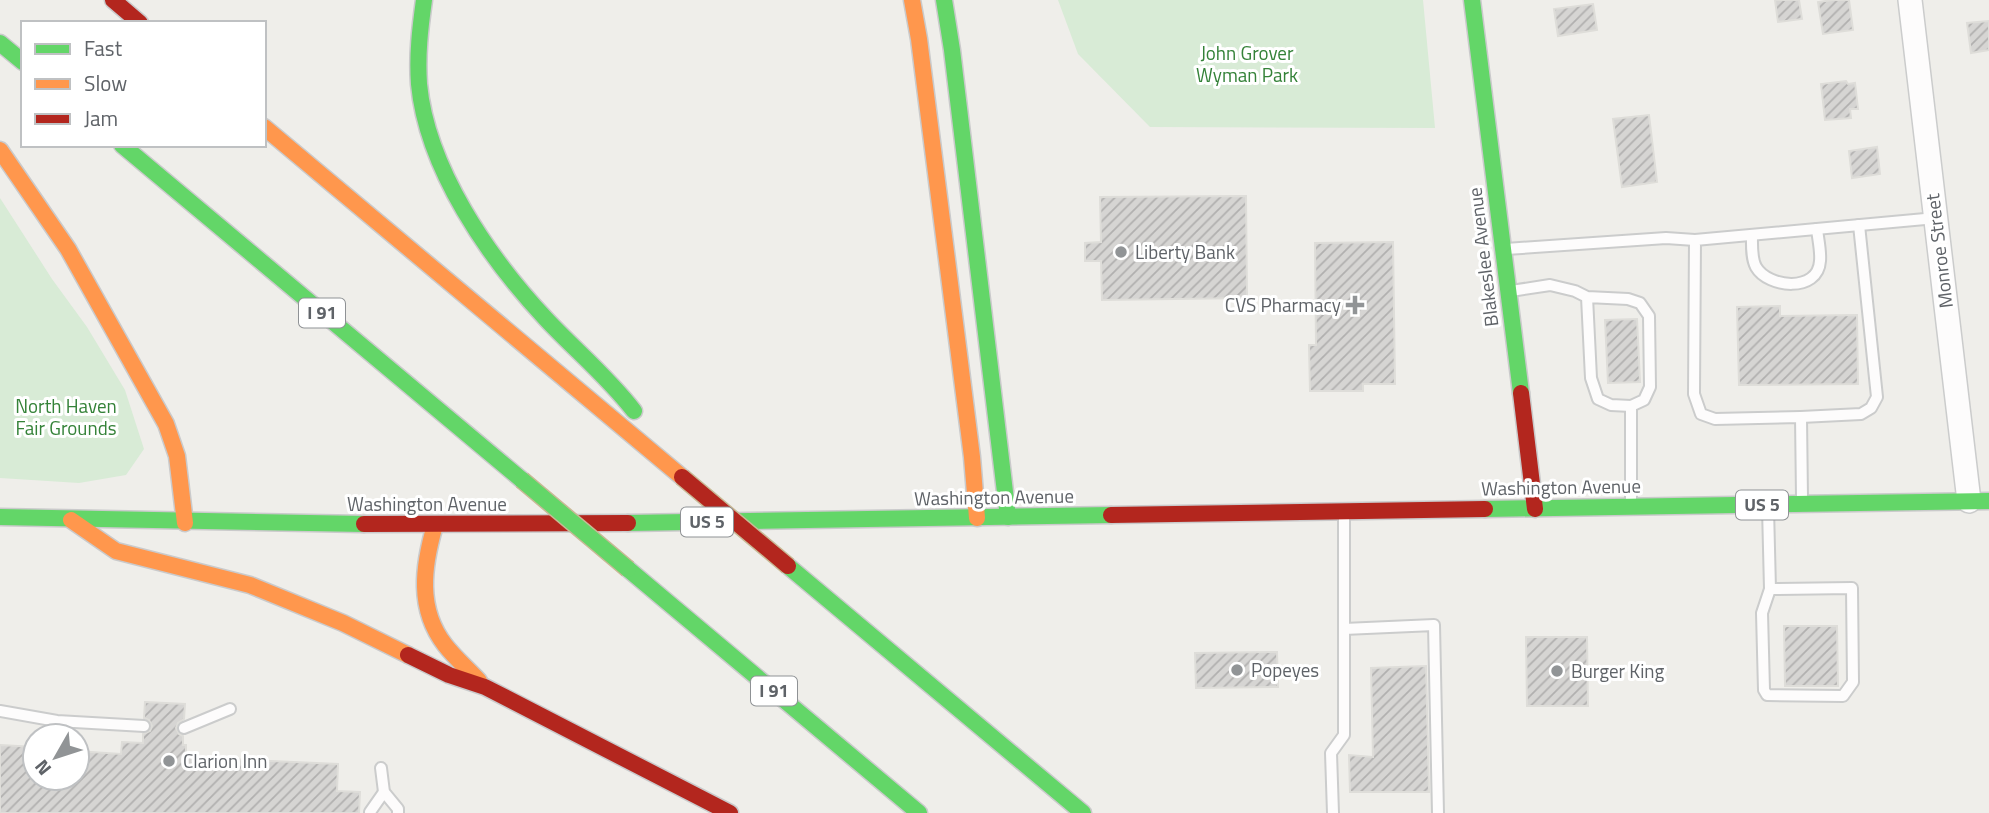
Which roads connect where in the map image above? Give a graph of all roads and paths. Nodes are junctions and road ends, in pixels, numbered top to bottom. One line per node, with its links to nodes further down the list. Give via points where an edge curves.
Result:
1 (113, 0): 7 (main road)
2 (424, 0): 23 (main road, via 418,46 421,91 433,139 455,192 510,276 628,402)
3 (912, 0): 32 (main road)
4 (944, 0): 31 (main road)
5 (1472, 0): 18 (main road, Blakeslee Avenue)
6 (1910, 0): 13 (street, Monroe Street)
7 (138, 21)
8 (0, 43): 9 (main road)
9 (21, 60)
10 (266, 129): 23 (main road)
11 (124, 147): 48 (main road, I 91, bridge)
12 (0, 150): 34 (main road, via 68,248 166,424 177,456)
13 (1936, 218): 14 (lane); 24 (street, Monroe Street)
14 (1859, 225): 15 (lane); 22 (lane, via 1877,397 1861,414)
15 (1817, 229): 16 (lane); 16 (lane, via 1821,264 1802,283 1787,285 1757,269)
16 (1752, 235): 17 (lane)
17 (1695, 240): 18 (lane, via 1666,238); 22 (lane, via 1694,394 1701,414 1715,419)
18 (1503, 250): 19 (main road, Blakeslee Avenue)
19 (1508, 292): 20 (lane, via 1550,285); 28 (main road, Blakeslee Avenue)
20 (1587, 297): 21 (lane, via 1591,378 1598,399); 21 (lane, via 1628,299 1640,303 1650,316 1650,387 1644,400)
21 (1631, 406): 27 (lane)
22 (1801, 417): 25 (lane)
23 (663, 461): 49 (main road, bridge)
24 (1979, 501): 25 (main road, Washington Avenue / US 5)
25 (1802, 504): 26 (main road, Washington Avenue / US 5)
26 (1768, 505): 27 (main road, Washington Avenue / US 5); 36 (lane)
27 (1631, 507): 28 (main road, Washington Avenue / US 5)
28 (1535, 509): 29 (main road, Washington Avenue / US 5)
29 (1344, 512): 31 (main road, Washington Avenue / US 5); 37 (lane)
30 (0, 517): 33 (main road, Washington Avenue / US 5)
31 (1008, 517): 32 (main road, Washington Avenue / US 5)
32 (977, 518): 35 (main road, Washington Avenue / US 5)
33 (71, 520): 34 (main road, Washington Avenue / US 5); 38 (main road, via 116,551 250,585)
34 (185, 523): 35 (main road, Washington Avenue / US 5)
35 (435, 525): 38 (main road, via 424,573 427,610 444,643)
36 (1770, 589): 36 (lane, via 1762,613 1767,695 1843,696 1853,682 1852,588)
37 (1344, 629): 50 (lane, via 1344,735 1331,753); 51 (lane, via 1434,625)
38 (485, 687): 47 (main road)
39 (230, 709): 42 (lane)
40 (0, 711): 41 (lane, via 57,721)
41 (144, 726)
42 (184, 728)
43 (381, 768): 44 (lane)
44 (384, 792): 45 (lane); 46 (lane)
45 (370, 812)
46 (398, 813)
47 (730, 813)
48 (919, 813)
49 (1083, 813)
50 (1333, 813)
51 (1438, 813)

